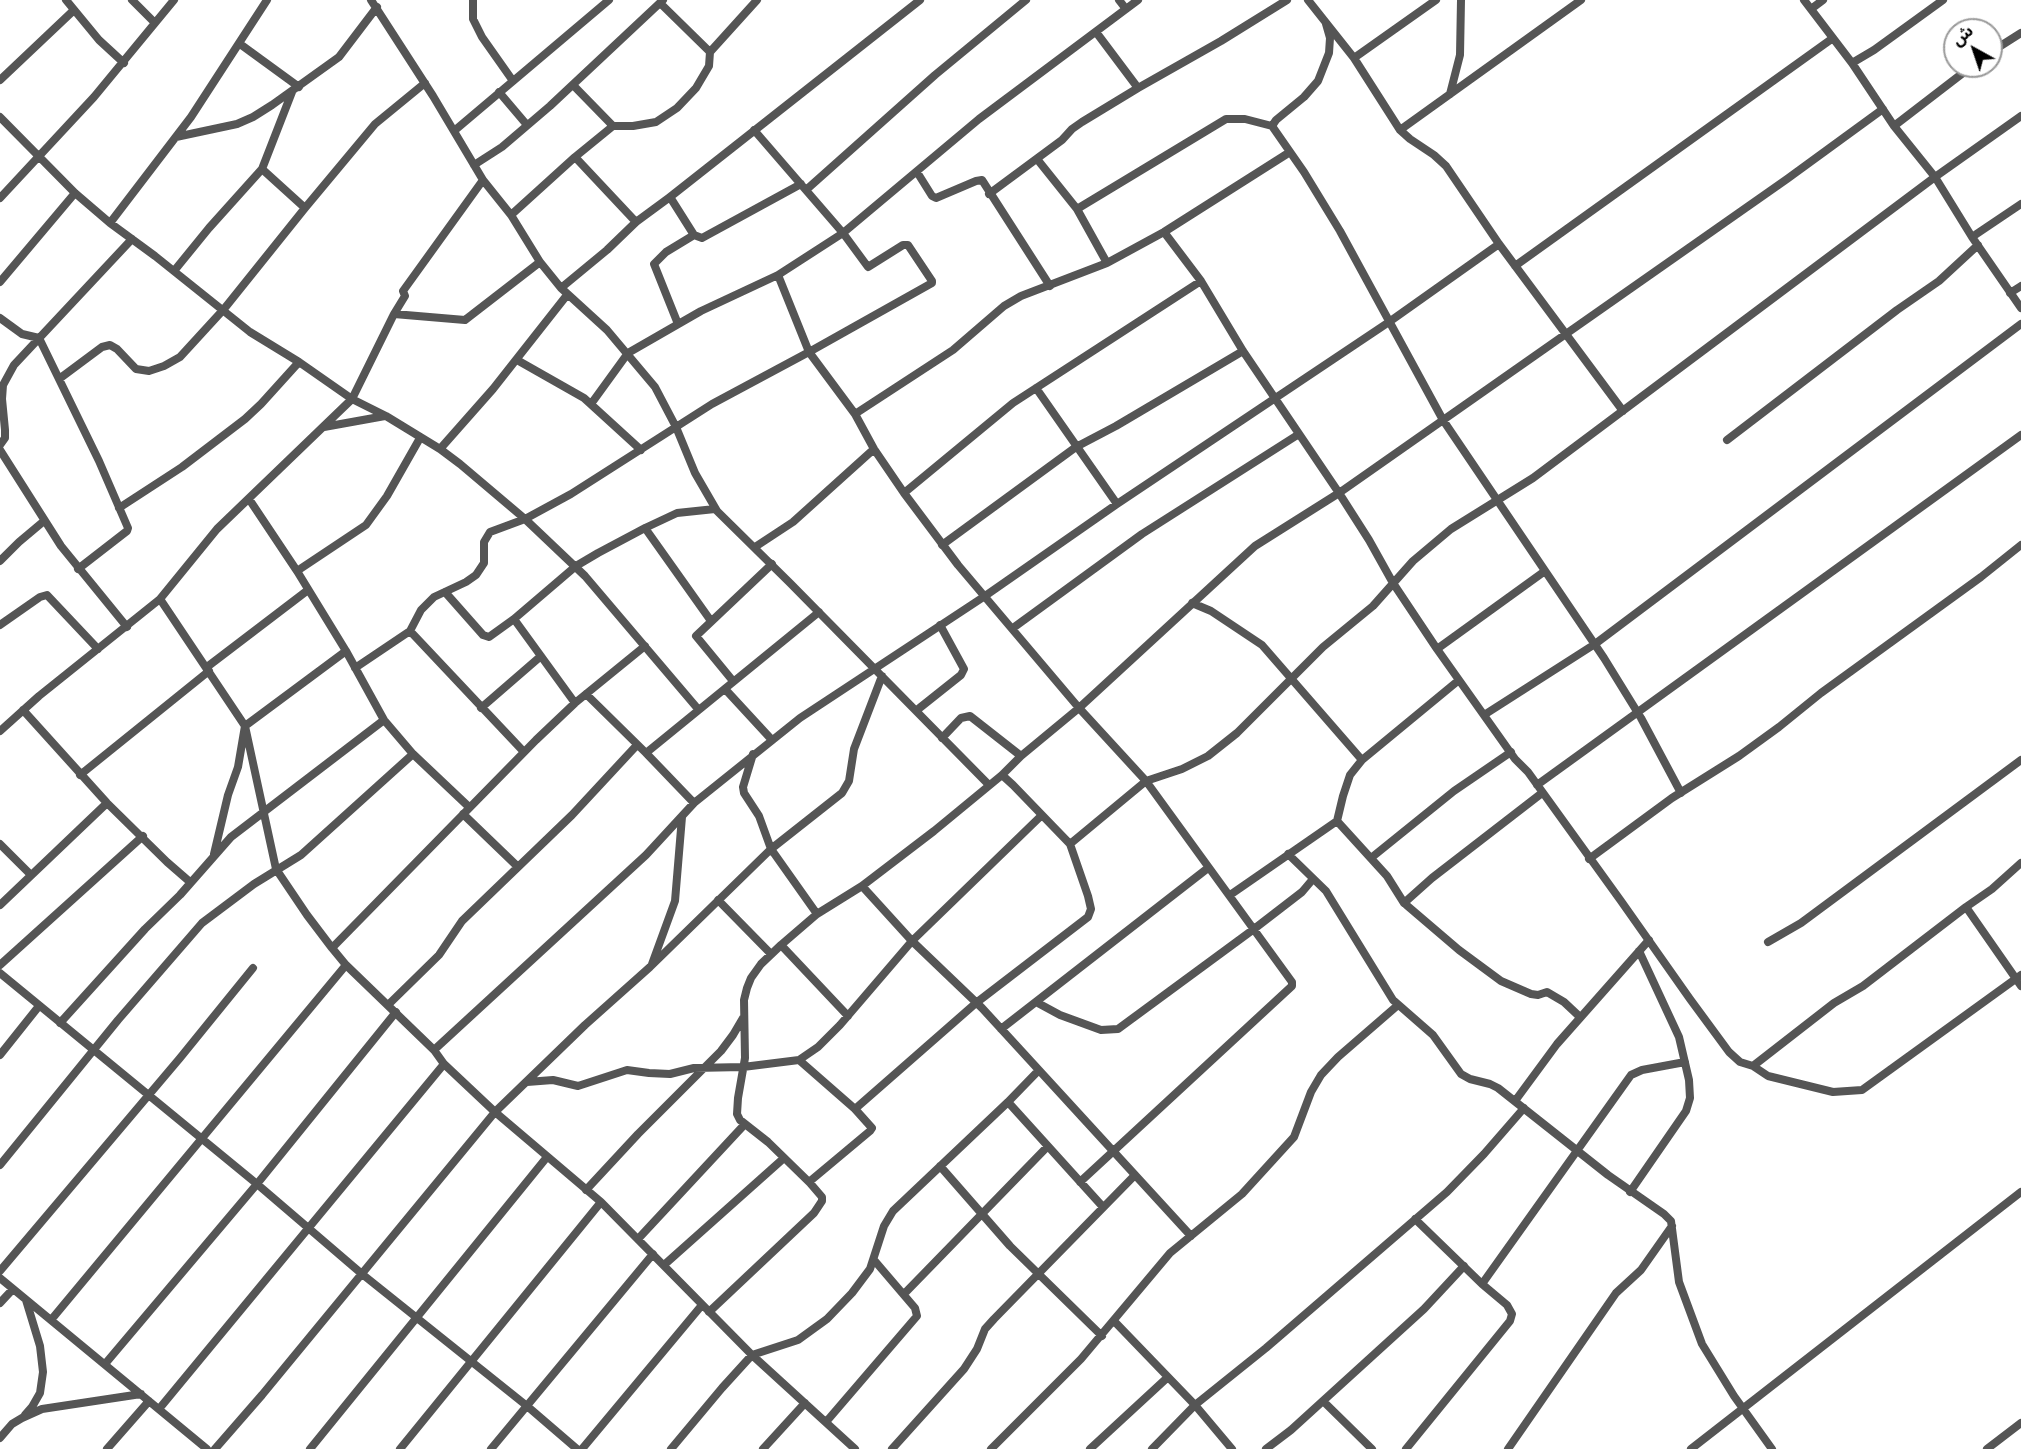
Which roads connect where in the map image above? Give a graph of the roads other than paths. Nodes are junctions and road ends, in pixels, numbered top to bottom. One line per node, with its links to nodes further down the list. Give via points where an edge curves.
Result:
1 (66, 0): 24 (street)
2 (132, 0): 25 (street)
3 (174, 0): 25 (street)
4 (267, 0): 30 (street)
5 (473, 0): 38 (street, via 473,19)
6 (609, 0): 38 (street)
7 (757, 0): 32 (street)
8 (920, 0): 52 (street)
9 (1026, 0): 65 (street)
10 (1119, 0): 22 (street)
11 (1138, 0): 22 (street)
12 (1287, 0): 41 (street)
13 (1308, 0): 26 (street)
14 (1436, 0): 33 (street)
15 (1461, 0): 44 (street, via 1460,55)
16 (1581, 0): 44 (street)
17 (1804, 0): 23 (street)
18 (1823, 0): 23 (street)
19 (1943, 0): 35 (street)
20 (662, 1): 32 (street); 40 (street)
21 (374, 3): 39 (street); 42 (street, via 339,57)
22 (1126, 9): 27 (street)
23 (1811, 9): 29 (street)
24 (74, 10): 34 (street); 37 (street)
25 (155, 23): 34 (street)
26 (1326, 24): 33 (street); 50 (street, via 1329,52 1318,81)
27 (1096, 32): 41 (street); 62 (street, via 979,119)
28 (2021, 33): 31 (street)
29 (1833, 38): 35 (street); 85 (street)
30 (240, 44): 42 (street); 55 (street)
31 (2003, 44)
32 (710, 52): 49 (street, via 709,66 677,108 656,122)
33 (1354, 58): 53 (street)
34 (124, 63): 57 (street)
35 (1852, 63): 45 (street)
36 (1956, 78): 51 (street)
37 (0, 80)
38 (513, 81): 43 (street)
39 (425, 83): 54 (street); 71 (street, via 375,124)
40 (573, 85): 48 (street); 49 (street)
41 (1138, 88): 59 (street, via 1072,129)
42 (295, 89): 55 (street, via 237,124); 61 (street)
43 (499, 92): 48 (street); 54 (street)
44 (1450, 94): 53 (street)
45 (1883, 109): 51 (street); 101 (street)
46 (2021, 116): 63 (street)
47 (0, 117): 57 (street)
48 (527, 125): 60 (street)
49 (613, 126): 58 (street)
50 (1272, 126): 56 (street); 72 (street, via 1226,119)
51 (1894, 126): 63 (street)
52 (754, 130): 65 (street); 68 (street)
53 (1400, 130): 81 (street, via 1446,166)
54 (454, 131): 60 (street)
55 (176, 137): 75 (street)
56 (1290, 152): 76 (street); 98 (street, via 1340,231)
57 (39, 157): 66 (street); 69 (street)
58 (575, 157): 73 (street); 74 (street)
59 (1037, 159): 67 (street); 72 (street)
60 (474, 165): 64 (street)
61 (262, 169): 71 (street); 86 (street)
62 (917, 172): 67 (street, via 934,197 979,180); 77 (street)
63 (1935, 177): 79 (street); 113 (street)
64 (483, 180): 73 (street); 96 (street, via 403,291 405,296)
65 (803, 187): 77 (street); 78 (street, via 702,238)
66 (75, 194): 75 (street); 89 (street)
67 (989, 194): 90 (street)
68 (669, 197): 74 (street); 78 (street)
69 (0, 198)
70 (2021, 204): 79 (street)
71 (305, 208): 95 (street)
72 (1077, 209): 84 (street)
73 (511, 216): 83 (street)
74 (636, 222): 92 (street)
75 (110, 223): 80 (street)
76 (1164, 232): 84 (street); 88 (street)
77 (843, 233): 87 (street); 104 (street, via 868,267 908,245 932,283)
78 (694, 235): 99 (street, via 654,264)
79 (1972, 237): 82 (street)
80 (132, 239): 86 (street); 102 (street)
81 (1499, 244): 85 (street); 98 (street)
82 (1978, 245): 93 (street); 122 (street, via 1939,281)
83 (540, 262): 92 (street); 96 (street, via 465,320)
84 (1107, 263): 90 (street)
85 (1515, 266): 101 (street)
86 (174, 271): 95 (street)
87 (778, 275): 99 (street); 104 (street)
88 (1201, 281): 103 (street); 109 (street)
89 (0, 282)
90 (1050, 286): 114 (street, via 1004,306 953,350)
91 (2021, 286): 93 (street)
92 (564, 291): 105 (street); 106 (street)
93 (2010, 293): 94 (street)
94 (2021, 308)
95 (224, 309): 107 (street, via 250,332); 108 (street, via 180,357 164,366 149,371 136,369 110,345)
96 (394, 314): 111 (street)
97 (0, 318): 102 (street, via 22,334)
98 (1389, 322): 110 (street); 116 (street)
99 (678, 324): 105 (street)
100 (2021, 324): 162 (street)
101 (1566, 333): 113 (street); 116 (street)
102 (39, 338): 108 (street); 123 (street, via 14,365 3,385 5,430)
103 (1243, 351): 110 (street); 124 (street)
104 (809, 352): 114 (street); 118 (street)
105 (628, 353): 112 (street); 118 (street, via 655,387)
106 (517, 360): 112 (street); 125 (street)
107 (299, 362): 111 (street); 134 (street, via 245,419)
108 (59, 379): 134 (street)
109 (1036, 388): 124 (street); 129 (street, via 994,417)
110 (1275, 397): 119 (street); 133 (street)
111 (352, 399): 115 (street); 117 (street)
112 (591, 404): 128 (street)
113 (1623, 411): 132 (street)
114 (855, 414): 126 (street)
115 (386, 416): 117 (street); 121 (street)
116 (1443, 420): 130 (street); 132 (street)
117 (324, 427): 131 (street)
118 (676, 427): 128 (street); 135 (street)
119 (1299, 434): 130 (street); 160 (street, via 1142,534)
120 (2021, 435): 183 (street)
121 (420, 438): 125 (street); 146 (street, via 366,525)
122 (1727, 440)
123 (0, 445)
124 (1076, 447): 133 (street); 139 (street)
125 (440, 449): 136 (street)
126 (874, 449): 129 (street); 141 (street, via 793,522)
127 (0, 450): 137 (street)
128 (641, 450): 136 (street)
129 (904, 493): 139 (street)
130 (1339, 493): 148 (street); 153 (street, via 1255,546)
131 (249, 499): 146 (street); 152 (street, via 217,530)
132 (1497, 500): 147 (street); 148 (street, via 1451,529)
133 (1117, 504): 151 (street)
134 (119, 508): 145 (street, via 127,531)
135 (715, 509): 138 (street, via 677,513); 141 (street)
136 (525, 519): 144 (street); 150 (street, via 490,532 484,542 481,570)
137 (44, 521): 142 (street); 145 (street)
138 (645, 528): 144 (street); 156 (street)
139 (942, 544): 151 (street)
140 (2021, 544): 204 (street, via 1779,727)
141 (755, 548): 143 (street)
142 (0, 561)
143 (772, 564): 154 (street); 156 (street)
144 (576, 566): 155 (street); 163 (street)
145 (78, 569): 159 (street)
146 (297, 571): 149 (street)
147 (1545, 571): 162 (street); 165 (street)
148 (1393, 583): 165 (street); 172 (street, via 1373,606)
149 (308, 590): 166 (street); 170 (street)
150 (445, 592): 155 (street, via 487,638); 161 (street, via 426,604)
151 (985, 596): 158 (street); 160 (street)
152 (160, 599): 159 (street); 170 (street)
153 (1192, 603): 172 (street, via 1262,645); 179 (street)
154 (819, 612): 169 (street); 174 (street)
155 (513, 620): 167 (street)
156 (711, 621): 174 (street, via 696,637)
157 (0, 625): 164 (street, via 47,595)
158 (940, 625): 169 (street); 182 (street, via 964,669)
159 (127, 627): 164 (street)
160 (1013, 628): 179 (street)
161 (410, 631): 168 (street); 178 (street)
162 (1595, 644): 183 (street); 184 (street)
163 (645, 646): 176 (street); 180 (street)
164 (98, 648): 181 (street)
165 (1437, 649): 173 (street)
166 (346, 651): 168 (street); 186 (street)
167 (541, 656): 177 (street); 178 (street)
168 (355, 668): 185 (street)
169 (873, 668): 171 (street); 189 (street)
170 (208, 669): 186 (street); 199 (street)
171 (882, 676): 182 (street); 215 (street, via 854,749 846,787)
172 (1292, 678): 197 (street); 201 (street, via 1208,756)
173 (1459, 680): 184 (street); 197 (street)
174 (733, 681): 175 (street)
175 (725, 689): 180 (street); 189 (street)
176 (586, 694): 177 (street); 190 (street)
177 (575, 703): 191 (street)
178 (481, 708): 191 (street)
179 (1079, 708): 196 (street); 201 (street)
180 (698, 709): 193 (street)
181 (23, 710): 187 (street); 199 (street)
182 (917, 710): 188 (street)
183 (1638, 712): 203 (street); 204 (street)
184 (1484, 715): 192 (street)
185 (384, 720): 194 (street); 207 (street)
186 (245, 726): 207 (street); 217 (street)
187 (0, 731)
188 (942, 738): 196 (street, via 961,718 970,716); 202 (street)
189 (772, 740): 195 (street)
190 (637, 745): 193 (street); 221 (street, via 572,815)
191 (524, 752): 208 (street)
192 (1510, 752): 203 (street); 218 (street)
193 (646, 753): 206 (street)
194 (413, 754): 208 (street); 223 (street, via 301,855)
195 (753, 754): 206 (street); 215 (street, via 743,790 759,816)
196 (1021, 756): 200 (street)
197 (1362, 760): 211 (street, via 1350,775)
198 (2021, 760): 237 (street, via 1801,923)
199 (80, 775): 205 (street)
200 (1002, 776): 202 (street); 209 (street)
201 (1146, 781): 214 (street); 222 (street)
202 (989, 785): 227 (street)
203 (1539, 789): 219 (street); 230 (street, via 1474,848)
204 (1681, 793): 219 (street)
205 (107, 803): 212 (street); 224 (street)
206 (694, 803): 210 (street)
207 (265, 811): 217 (street); 223 (street)
208 (466, 811): 221 (street); 239 (street)
209 (1042, 815): 214 (street); 236 (street)
210 (682, 817): 244 (street, via 675,901); 260 (street, via 646,855)
211 (1337, 821): 216 (street); 218 (street)
212 (143, 836): 226 (street); 242 (street)
213 (0, 844): 224 (street)
214 (1070, 844): 249 (street, via 1088,896 1088,917)
215 (771, 849): 229 (street); 233 (street)
216 (1288, 854): 225 (street); 228 (street)
217 (213, 856): 226 (street)
218 (1371, 858): 230 (street)
219 (1589, 859): 235 (street)
220 (2021, 863): 232 (street)
221 (517, 866): 250 (street, via 462,921 439,955)
222 (1208, 868): 228 (street); 248 (street)
223 (276, 869): 239 (street); 259 (street, via 202,923)
224 (31, 875): 231 (street)
225 (1313, 879): 234 (street); 251 (street, via 1335,904 1383,987)
226 (190, 882): 257 (street)
227 (862, 886): 233 (street); 236 (street)
228 (1230, 895): 234 (street)
229 (718, 900): 241 (street); 244 (street)
230 (1404, 903): 256 (street, via 1501,981 1531,994 1547,992)
231 (0, 906)
232 (1966, 907): 247 (street); 265 (street)
233 (817, 914): 238 (street)
234 (1254, 929): 248 (street, via 1118,1029 1101,1030); 279 (street, via 1292,986)
235 (1649, 940): 240 (street); 265 (street, via 1729,1052 1740,1062)
236 (912, 941): 249 (street); 255 (street)
237 (1768, 942)
238 (781, 945): 241 (street); 255 (street)
239 (332, 948): 243 (street)
240 (1639, 951): 256 (street); 263 (street, via 1679,1037)
241 (771, 954): 254 (street, via 751,978)
242 (0, 965)
243 (346, 965): 250 (street); 277 (street)
244 (650, 967): 269 (street)
245 (253, 968): 270 (street)
246 (0, 973): 252 (street)
247 (2019, 980): 265 (street, via 1862,1090 1833,1092 1768,1076)
248 (1036, 1002): 258 (street)
249 (976, 1003): 258 (street); 273 (street)
250 (388, 1005): 253 (street)
251 (1398, 1005): 271 (street, via 1432,1035 1461,1074 1491,1084); 298 (street, via 1321,1075 1294,1137 1242,1194)
252 (39, 1006): 257 (street); 261 (street)
253 (396, 1012): 260 (street); 288 (street)
254 (744, 1015): 266 (street); 267 (street, via 733,1035)
255 (848, 1016): 262 (street, via 818,1047)
256 (1580, 1017): 271 (street)
257 (60, 1023): 259 (street)
258 (1001, 1029): 268 (street)
259 (93, 1050): 270 (street); 283 (street)
260 (434, 1050): 264 (street)
261 (0, 1055)
262 (799, 1060): 266 (street); 273 (street)
263 (1685, 1062): 280 (street, via 1631,1075); 290 (street, via 1690,1098 1686,1111)
264 (444, 1064): 275 (street); 297 (street)
265 (1753, 1066)
266 (743, 1067): 267 (street); 276 (street, via 737,1114)
267 (703, 1069): 269 (street, via 670,1074 627,1070 578,1086 553,1080); 289 (street)
268 (1039, 1070): 272 (street); 279 (street)
269 (525, 1083): 275 (street)
270 (148, 1094): 277 (street); 304 (street)
271 (1515, 1101): 274 (street)
272 (1008, 1102): 278 (street); 284 (street)
273 (855, 1108): 286 (street, via 870,1124 870,1131)
274 (1524, 1108): 280 (street); 295 (street, via 1447,1192)
275 (495, 1112): 281 (street); 306 (street)
276 (745, 1124): 282 (street); 299 (street)
277 (202, 1139): 288 (street); 316 (street)
278 (1048, 1146): 287 (street); 294 (street)
279 (1113, 1151): 285 (street); 287 (street)
280 (1578, 1151): 290 (street); 308 (street)
281 (547, 1157): 289 (street); 315 (street)
282 (784, 1158): 286 (street); 302 (street)
283 (0, 1165)
284 (940, 1166): 294 (street); 301 (street, via 888,1218)
285 (1135, 1175): 293 (street); 298 (street)
286 (809, 1182): 314 (street, via 822,1197 820,1205)
287 (1080, 1182): 293 (street)
288 (257, 1184): 297 (street); 321 (street)
289 (586, 1190): 292 (street)
290 (1630, 1192): 296 (street, via 1664,1214)
291 (2021, 1192): 329 (street)
292 (601, 1202): 299 (street); 320 (street)
293 (1103, 1207): 305 (street)
294 (982, 1213): 305 (street); 310 (street)
295 (1415, 1219): 303 (street); 327 (street)
296 (1672, 1226): 329 (street, via 1679,1282 1702,1344); 354 (street, via 1641,1270 1616,1293)
297 (309, 1229): 306 (street); 330 (street)
298 (1191, 1236): 317 (street, via 1160,1264)
299 (638, 1239): 300 (street)
300 (653, 1254): 302 (street); 328 (street)
301 (874, 1260): 310 (street); 319 (street, via 866,1277 827,1320 798,1340)
302 (664, 1265): 313 (street)
303 (1464, 1266): 308 (street); 325 (street, via 1425,1309)
304 (0, 1270)
305 (1038, 1272): 318 (street); 346 (street, via 986,1329 964,1369)
306 (362, 1274): 315 (street); 338 (street)
307 (0, 1278): 309 (street)
308 (1482, 1284): 353 (street, via 1511,1310 1510,1320)
309 (13, 1289): 311 (street); 312 (street)
310 (904, 1294): 332 (street, via 917,1312 915,1320)
311 (26, 1300): 316 (street); 331 (street, via 40,1346 42,1379 36,1400)
312 (0, 1303)
313 (702, 1305): 314 (street); 343 (street)
314 (709, 1312): 319 (street)
315 (417, 1319): 320 (street); 339 (street)
316 (51, 1320): 321 (street)
317 (1114, 1321): 318 (street); 322 (street)
318 (1102, 1336): 347 (street)
319 (752, 1355): 326 (street); 344 (street)
320 (472, 1362): 328 (street); 340 (street)
321 (105, 1364): 323 (street)
322 (1168, 1377): 327 (street); 348 (street)
323 (141, 1394): 324 (street); 331 (street, via 51,1407)
324 (149, 1401): 330 (street); 336 (street)
325 (1323, 1401): 351 (street); 352 (street)
326 (805, 1403): 332 (street); 345 (street)
327 (1195, 1405): 349 (street); 350 (street)
328 (527, 1406): 341 (street); 342 (street)
329 (1744, 1408): 355 (street); 356 (street)
330 (159, 1409): 337 (street)
331 (22, 1418): 334 (street)
332 (826, 1422): 335 (street)
333 (2021, 1423): 357 (street)
334 (0, 1438)
335 (853, 1448)
336 (107, 1449)
337 (207, 1449)
338 (214, 1449)
339 (310, 1449)
340 (400, 1449)
341 (491, 1449)
342 (577, 1449)
343 (582, 1449)
344 (671, 1449)
345 (763, 1449)
346 (892, 1449)
347 (991, 1449)
348 (1090, 1449)
349 (1152, 1449)
350 (1232, 1449)
351 (1266, 1449)
352 (1372, 1449)
353 (1406, 1449)
354 (1508, 1449)
355 (1690, 1449)
356 (1772, 1449)
357 (1987, 1449)

